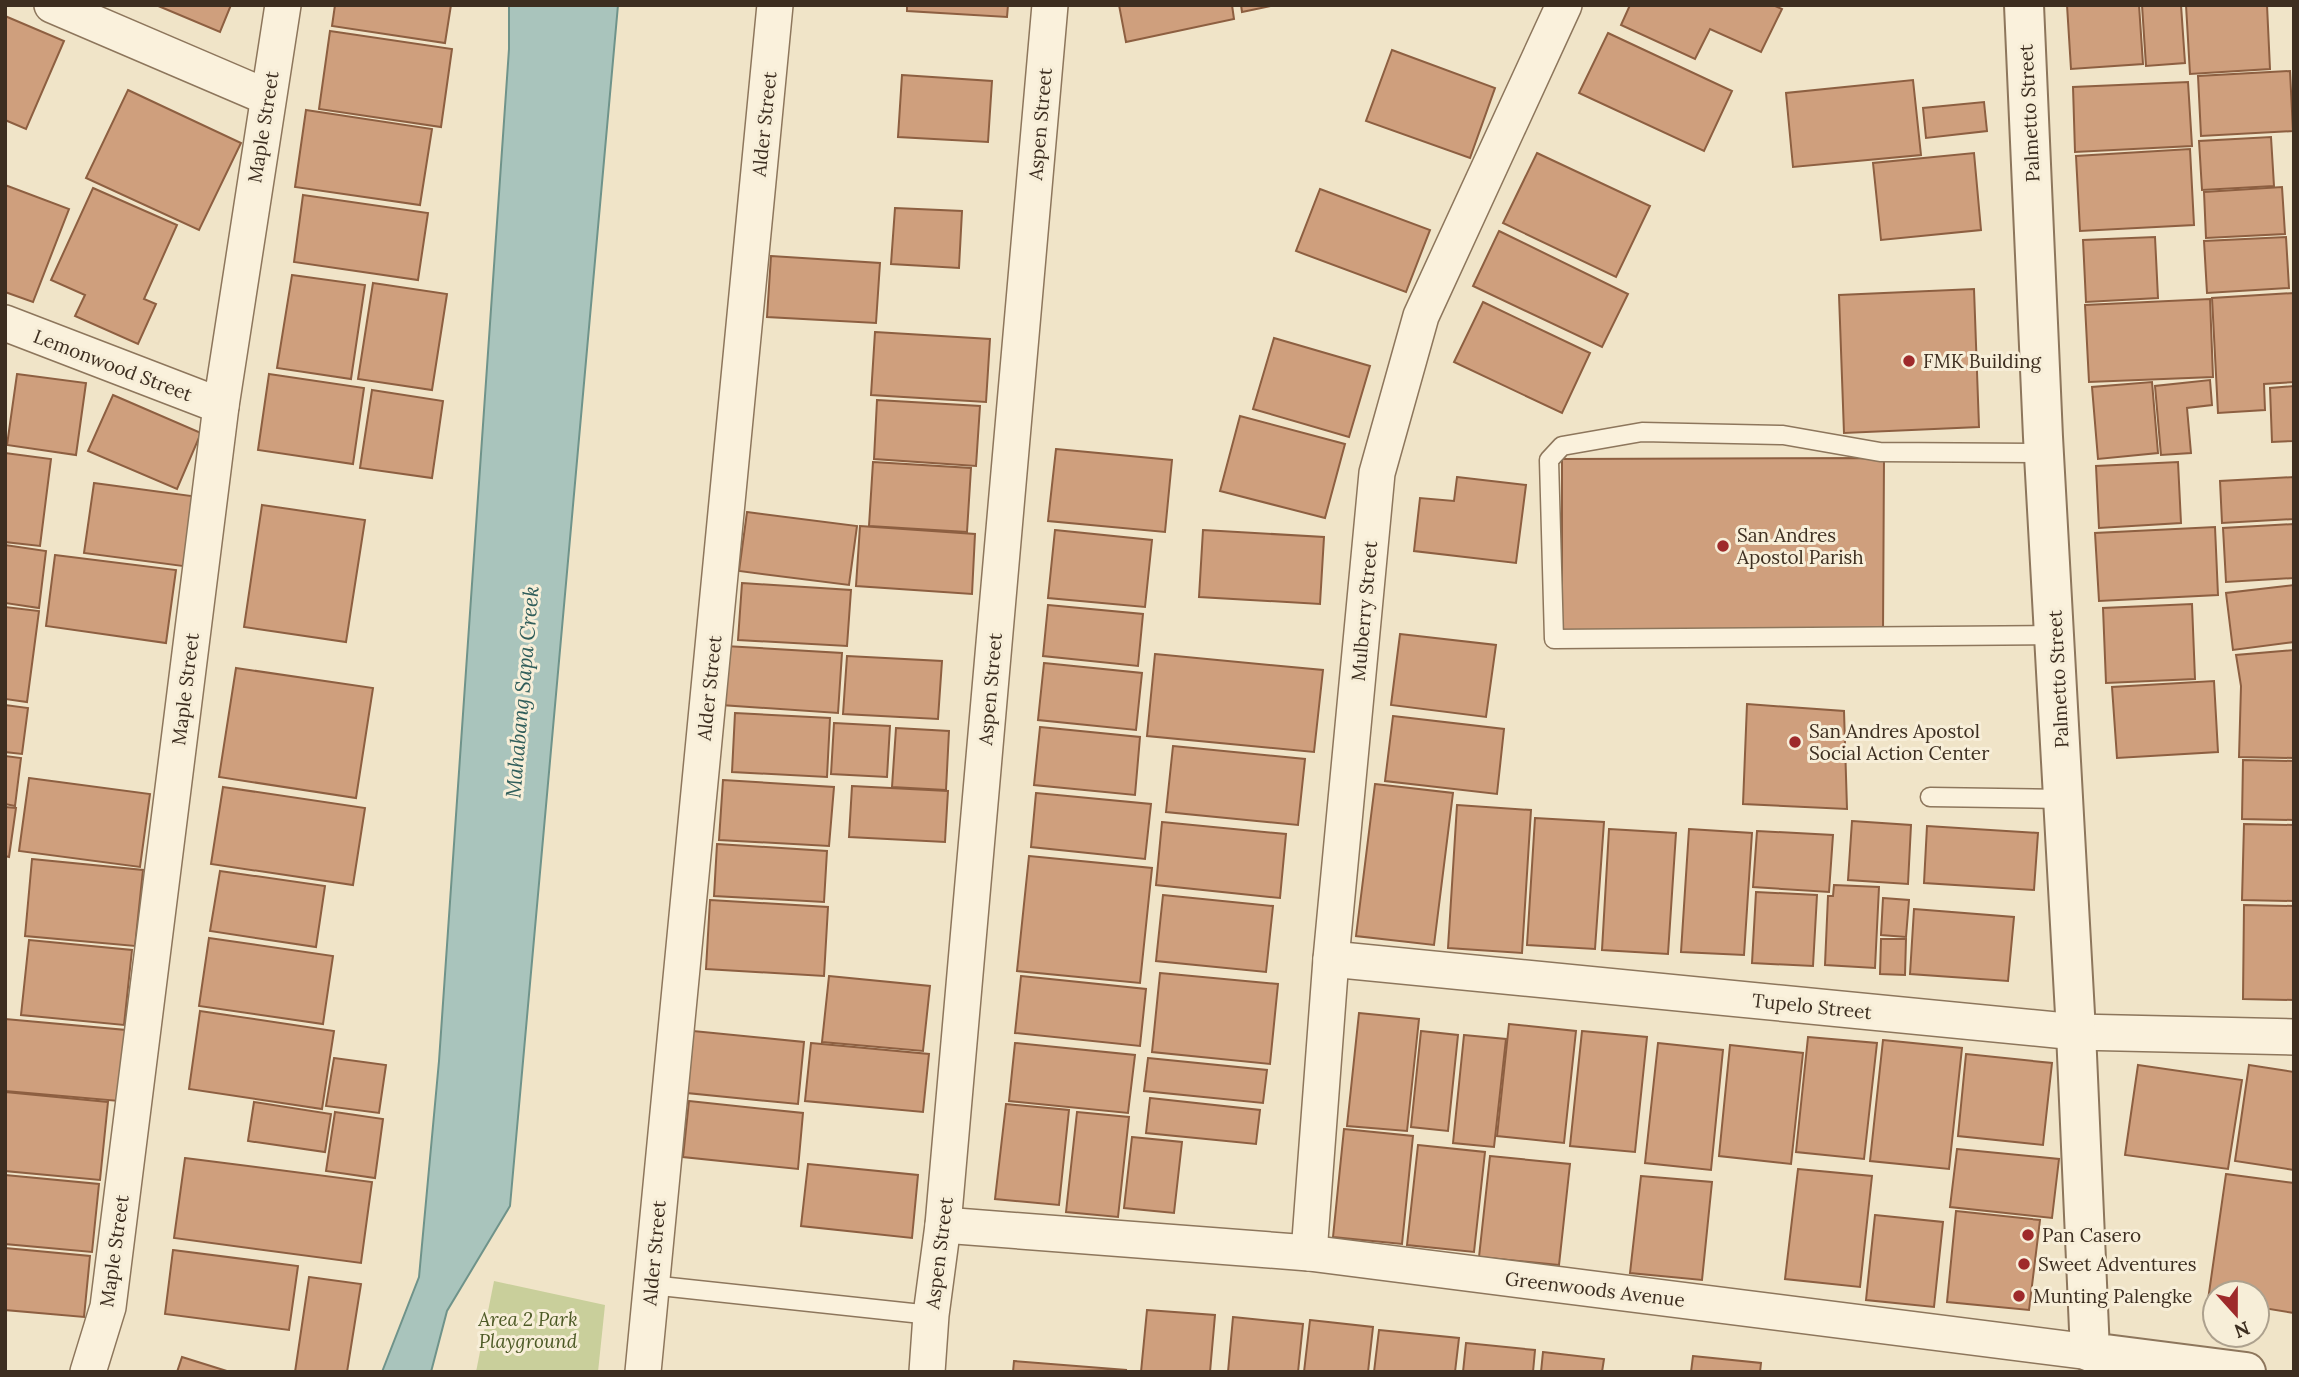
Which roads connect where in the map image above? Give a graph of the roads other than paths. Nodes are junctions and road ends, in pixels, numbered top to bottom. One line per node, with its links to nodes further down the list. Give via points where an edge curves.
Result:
1 (52, 5): 7 (street)
2 (283, 5): 7 (street, Maple Street)
3 (775, 5): 19 (street, Alder Street)
4 (1050, 5): 17 (street, Aspen Street)
5 (1564, 5): 14 (street, Mulberry Street, via 1421,316 1377,473)
6 (2024, 5): 10 (street, Palmetto Street)
7 (267, 97): 9 (street, Maple Street)
8 (5, 323): 9 (street, Lemonwood Street)
9 (221, 406): 22 (street, Maple Street, via 108,1307)
10 (2044, 453): 11 (street, Palmetto Street); 11 (lane, via 1880,452 1783,435 1642,432 1562,446 1549,460 1554,639)
11 (2055, 635): 13 (street, Palmetto Street)
12 (1930, 797): 13 (lane)
13 (2064, 799): 15 (street, Palmetto Street)
14 (1331, 959): 15 (street, Tupelo Street); 18 (street, Mulberry Street)
15 (2076, 1032): 16 (street, Tupelo Street); 21 (street, Palmetto Street)
16 (2294, 1037)
17 (943, 1225): 18 (street, Greenwoods Avenue); 20 (street, Aspen Street)
18 (1309, 1252): 21 (street, Greenwoods Avenue)
19 (651, 1285): 20 (lane); 23 (street, Alder Street)
20 (931, 1315): 24 (street, Aspen Street)
21 (2090, 1352): 25 (street, Greenwoods Avenue)
22 (88, 1372)
23 (643, 1372)
24 (927, 1372)
25 (2246, 1372)

